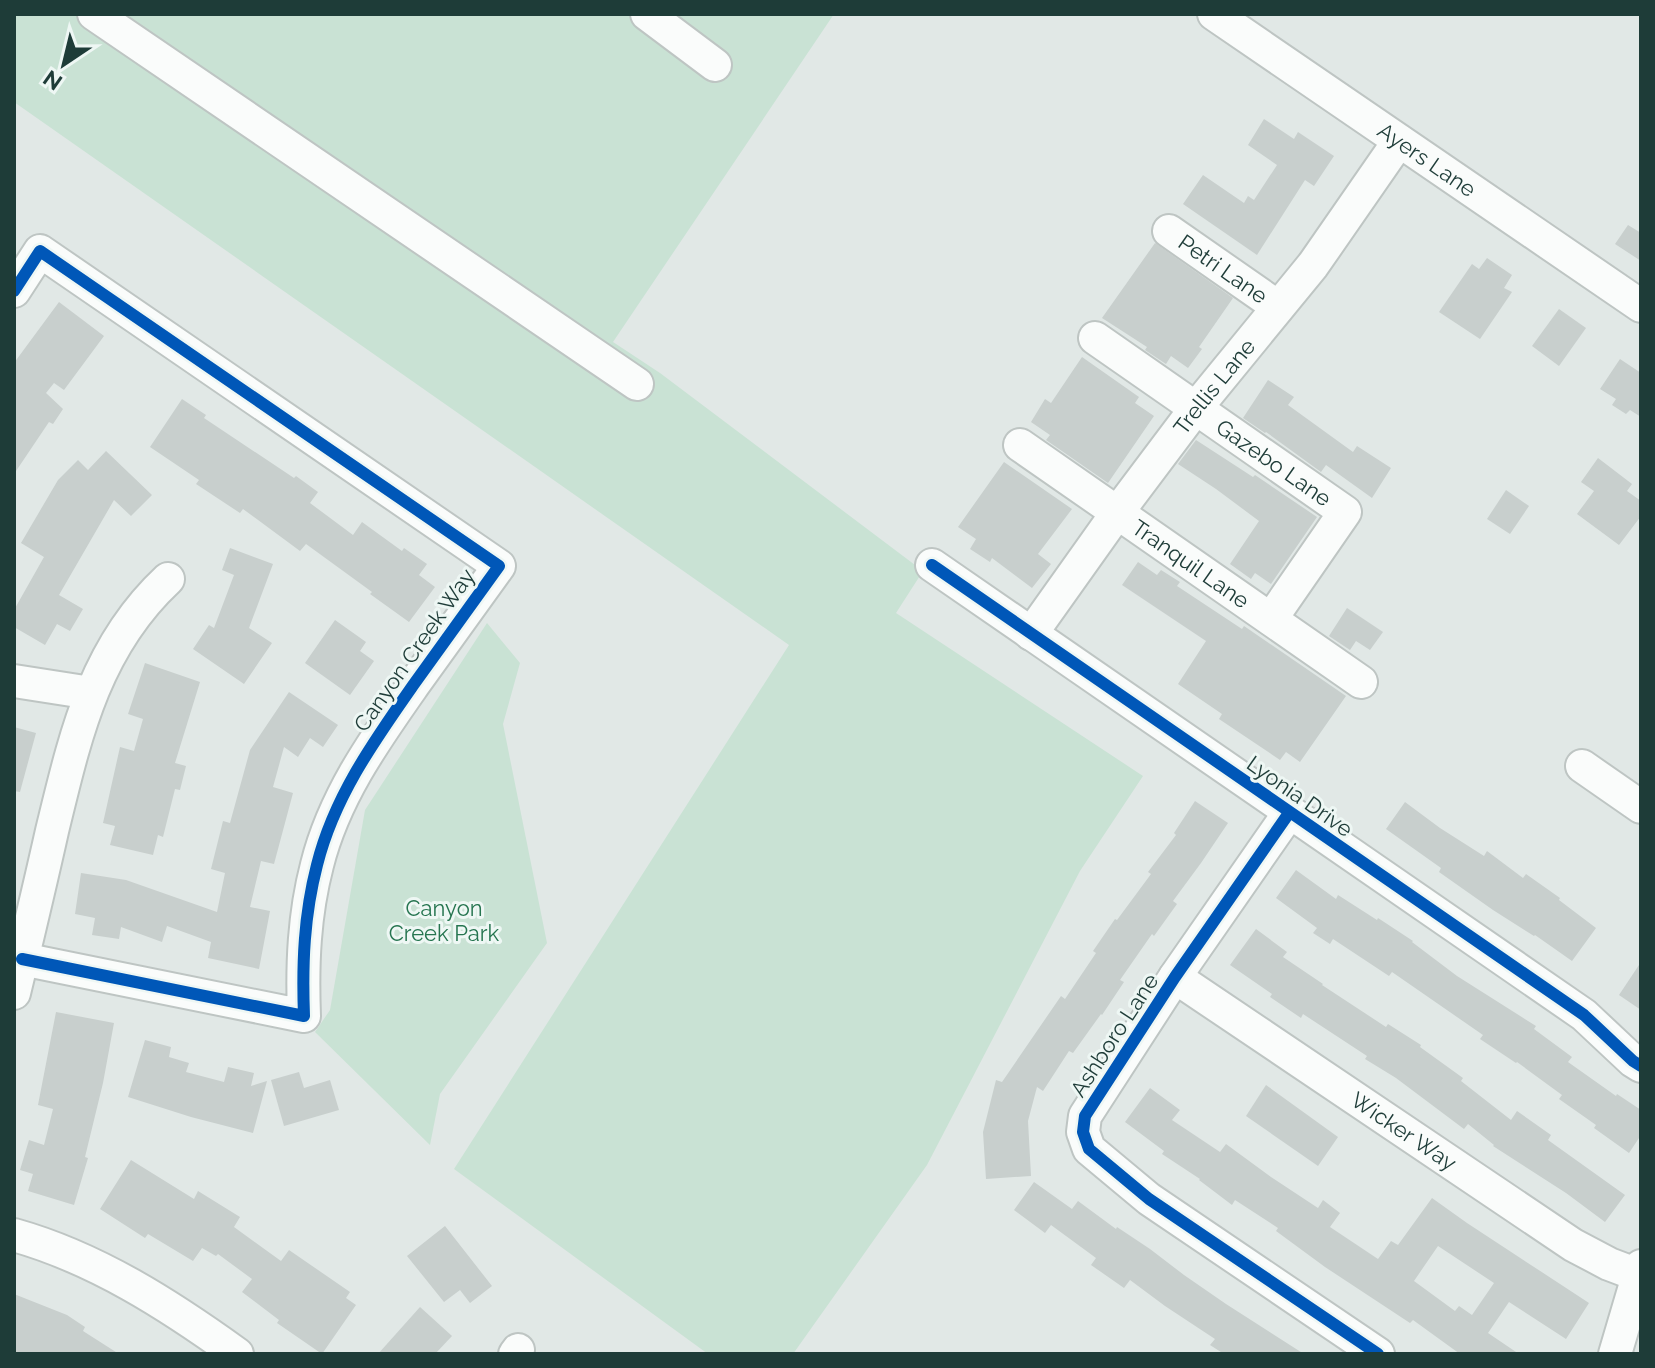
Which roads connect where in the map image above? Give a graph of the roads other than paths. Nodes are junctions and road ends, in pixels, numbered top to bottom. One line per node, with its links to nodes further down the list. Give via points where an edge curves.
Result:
1 (94, 14): 11 (street)
2 (647, 14): 4 (street)
3 (1214, 14): 5 (street, Ayers Lane)
4 (715, 65)
5 (1399, 141): 8 (street, Ayers Lane); 9 (street, Trellis Lane)
6 (1169, 231): 9 (street, Petri Lane)
7 (14, 291): 25 (street, Canyon Creek Way, via 40,251 499,566 375,740 331,823 307,914 304,1016)
8 (1641, 306)
9 (1278, 307): 12 (street, Trellis Lane)
10 (1095, 338): 12 (street, Gazebo Lane)
11 (637, 384)
12 (1196, 408): 14 (street, Trellis Lane); 17 (street, Gazebo Lane, via 1345,512)
13 (1020, 445): 14 (street, Tranquil Lane)
14 (1117, 513): 17 (street, Tranquil Lane); 18 (street, Trellis Lane)
15 (932, 565): 18 (street, Lyonia Drive)
16 (168, 579): 21 (street, via 126,627)
17 (1271, 619): 20 (street, Tranquil Lane)
18 (1031, 634): 24 (street, Lyonia Drive)
19 (14, 681): 21 (street)
20 (1361, 682)
21 (91, 693): 25 (street, via 73,745)
22 (1582, 766): 23 (street)
23 (1641, 807)
24 (1289, 813): 26 (street, Ashboro Lane); 28 (street, Lyonia Drive, via 1584,1015)
25 (22, 959): 27 (street)
26 (1175, 977): 30 (street, Wicker Way, via 1573,1245 1609,1264); 32 (street, Ashboro Lane, via 1085,1116 1089,1149 1149,1199)
27 (14, 993)
28 (1641, 1066)
29 (14, 1235): 31 (street, via 136,1287)
30 (1639, 1270): 33 (street)
31 (237, 1354)
32 (1378, 1354)
33 (1615, 1354)

